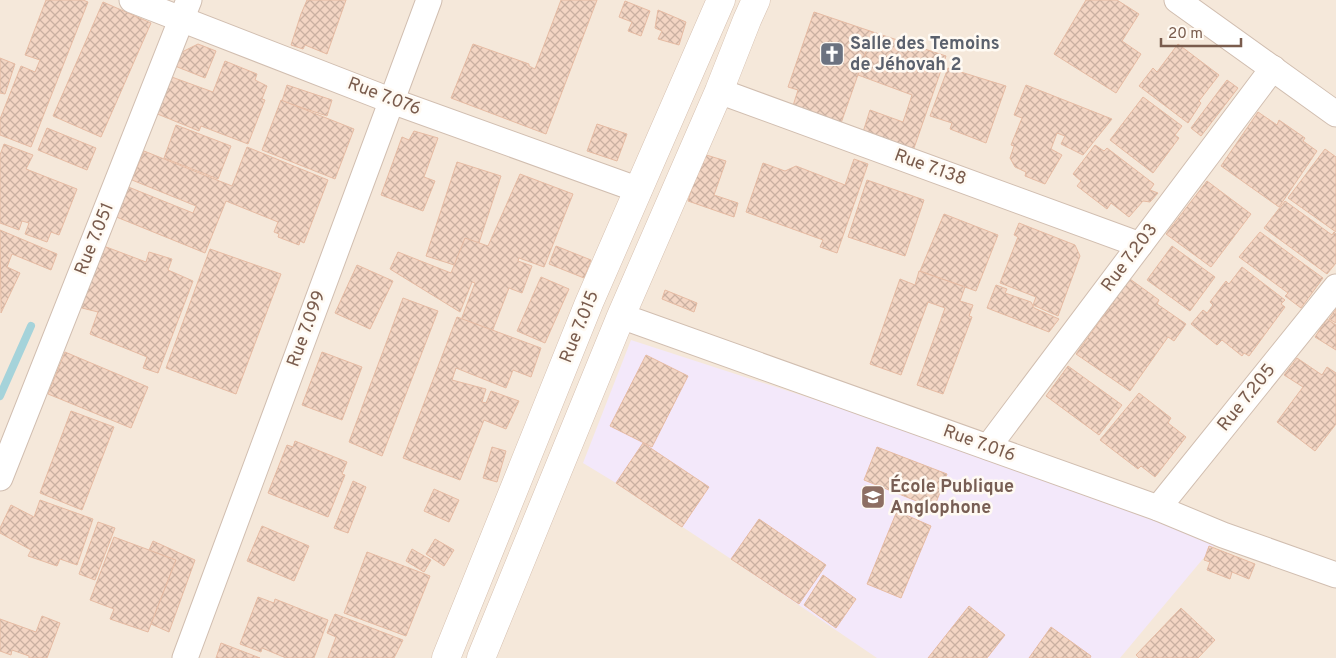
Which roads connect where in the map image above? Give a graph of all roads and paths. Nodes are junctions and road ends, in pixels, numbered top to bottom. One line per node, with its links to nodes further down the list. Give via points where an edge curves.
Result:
1 (132, 0): 6 (street, Rue 7.076)
2 (429, 0): 9 (street, Rue 7.099)
3 (722, 0): 11 (main road, Rue 7.015)
4 (756, 0): 8 (main road, Rue 7.015)
5 (1177, 0): 7 (street)
6 (186, 10): 9 (street, Rue 7.076); 16 (street, Rue 7.051)
7 (1272, 68): 10 (street); 12 (street, Rue 7.203)
8 (719, 92): 12 (street, Rue 7.138); 14 (main road, Rue 7.015)
9 (392, 101): 11 (street, Rue 7.076); 19 (street, Rue 7.099)
10 (1336, 114)
11 (639, 190): 20 (main road, Rue 7.015, via 589,303)
12 (1140, 245): 15 (street, Rue 7.203)
13 (1336, 288): 17 (street, Rue 7.205)
14 (621, 316): 15 (street, Rue 7.016); 21 (main road, Rue 7.015)
15 (988, 446): 17 (street, Rue 7.016)
16 (0, 478)
17 (1158, 508): 18 (street, Rue 7.016)
18 (1336, 575)
19 (185, 658)
20 (446, 658)
21 (481, 658)

